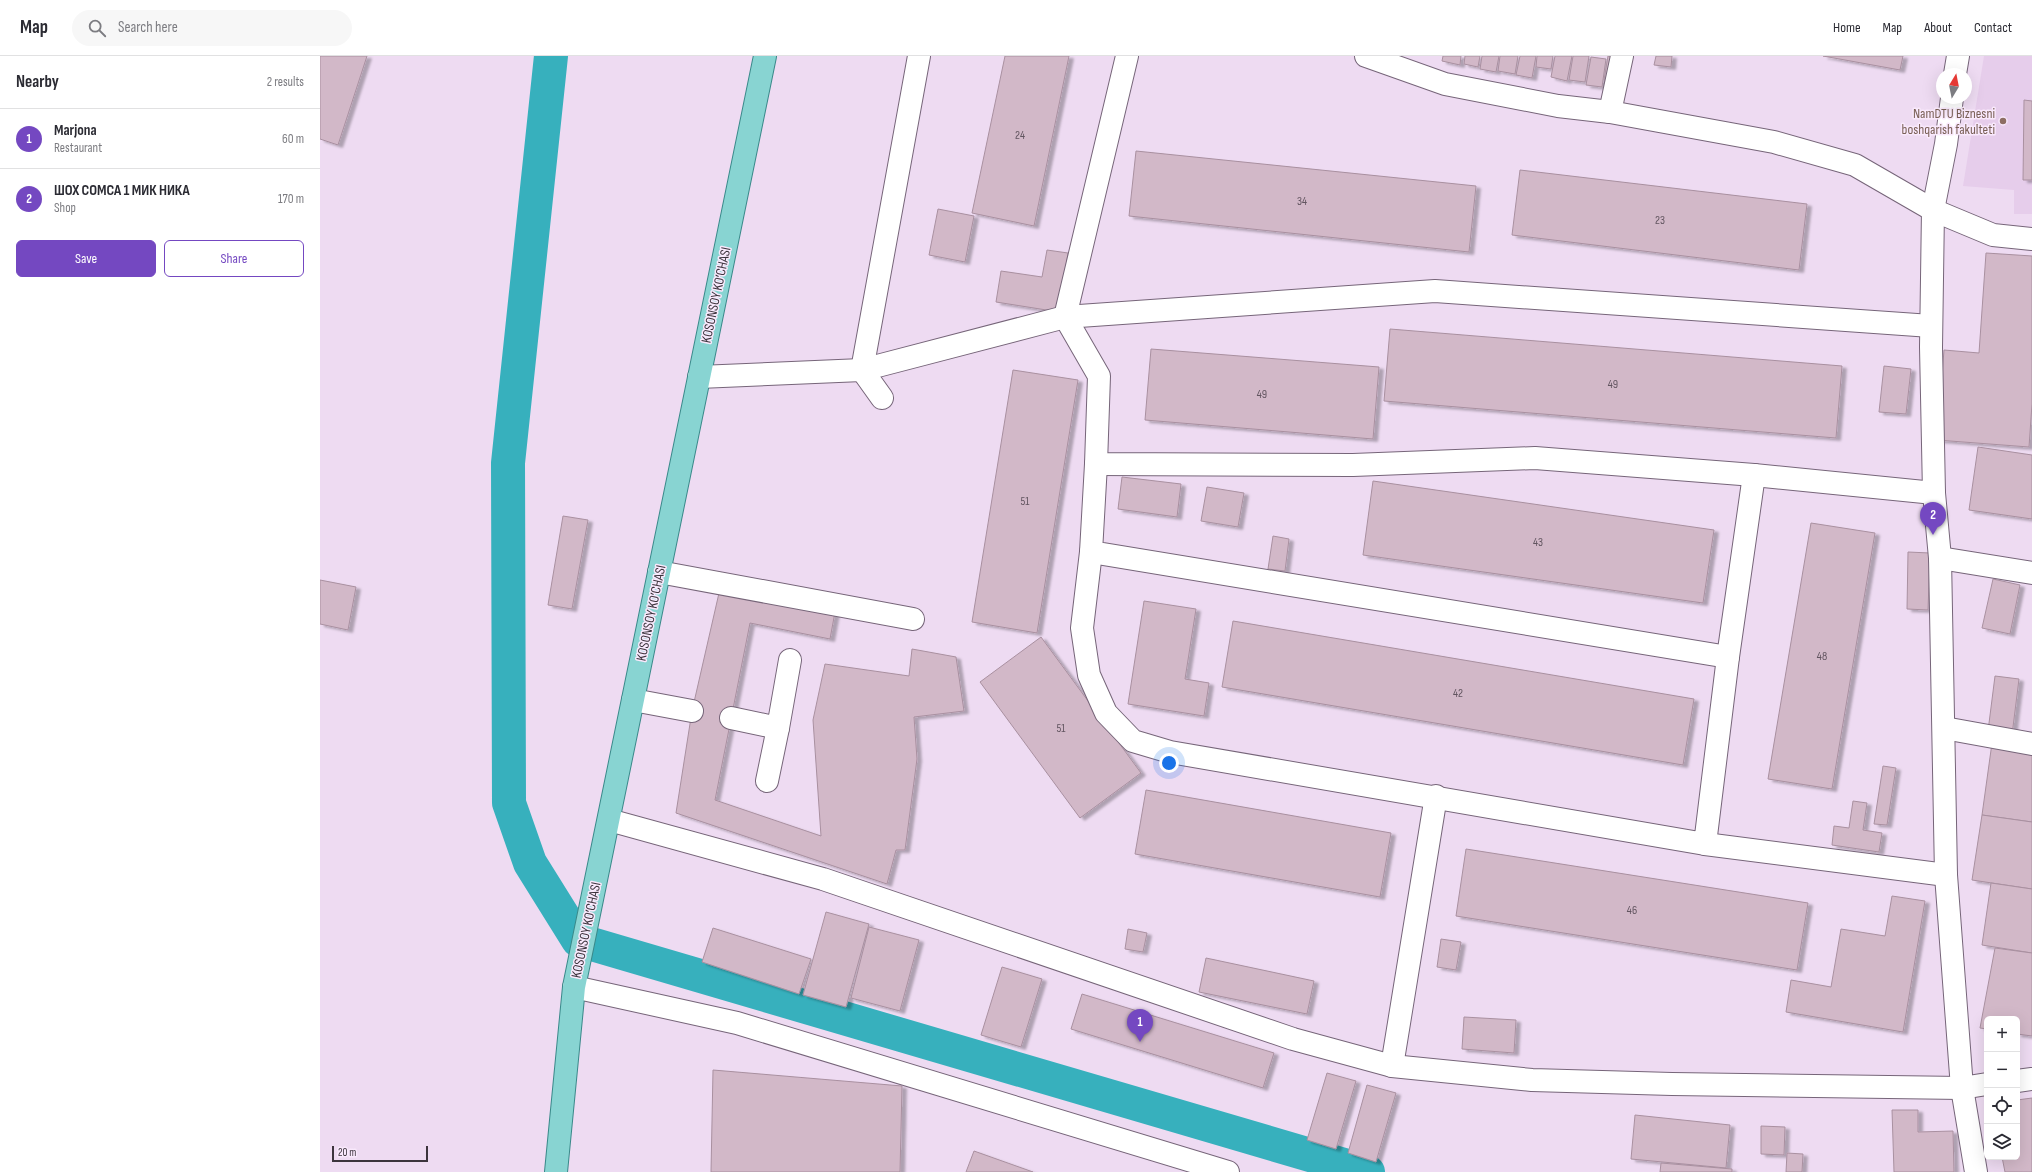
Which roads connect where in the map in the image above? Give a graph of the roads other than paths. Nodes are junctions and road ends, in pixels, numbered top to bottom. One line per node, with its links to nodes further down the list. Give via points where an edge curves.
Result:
1 (765, 56): 15 (main road, KOSONSOY KO’CHASI)
2 (919, 56): 14 (street)
3 (1127, 56): 12 (street)
4 (1366, 56): 9 (street, via 1445,84 1558,106)
5 (1622, 56): 9 (street)
6 (1958, 56): 7 (street)
7 (1956, 68)
8 (1951, 104): 10 (street)
9 (1610, 112): 10 (street, via 1774,142 1855,164)
10 (1933, 210): 11 (street, via 1993,235); 13 (street)
11 (2032, 239)
12 (1065, 317): 13 (street, via 1435,291); 14 (street); 17 (street, via 1099,376)
13 (1931, 326): 19 (street)
14 (862, 370): 15 (street); 16 (street)
15 (699, 377): 22 (main road, KOSONSOY KO’CHASI)
16 (882, 398)
17 (1096, 464): 18 (street, via 1353,465 1535,458); 20 (street)
18 (1754, 475): 19 (street); 25 (street)
19 (1934, 493): 21 (street)
20 (1091, 552): 25 (street); 34 (street, via 1082,628 1089,675 1106,713 1133,741 1170,752)
21 (1940, 558): 23 (street); 31 (street)
22 (660, 572): 24 (street); 27 (main road, KOSONSOY KO’CHASI)
23 (2032, 573)
24 (913, 619)
25 (1728, 658): 36 (street)
26 (790, 660): 30 (street)
27 (633, 700): 28 (street); 35 (main road, KOSONSOY KO’CHASI)
28 (692, 711)
29 (731, 718): 30 (street)
30 (778, 728): 33 (street)
31 (1944, 728): 32 (street); 37 (street)
32 (2032, 744)
33 (767, 781)
34 (1436, 796): 36 (street); 39 (street)
35 (609, 820): 38 (main road, KOSONSOY KO’CHASI); 39 (street, via 824,879 1293,1039)
36 (1705, 844): 37 (street)
37 (1946, 875): 43 (street)
38 (574, 987): 44 (main road, KOSONSOY KO’CHASI); 45 (street, via 737,1024)
39 (1392, 1066): 43 (street, via 1532,1080)
40 (2032, 1079): 41 (street)
41 (2020, 1081)
42 (1984, 1084): 43 (street)
43 (1962, 1088): 46 (street)
44 (556, 1172)
45 (1228, 1172)
46 (1976, 1172)

